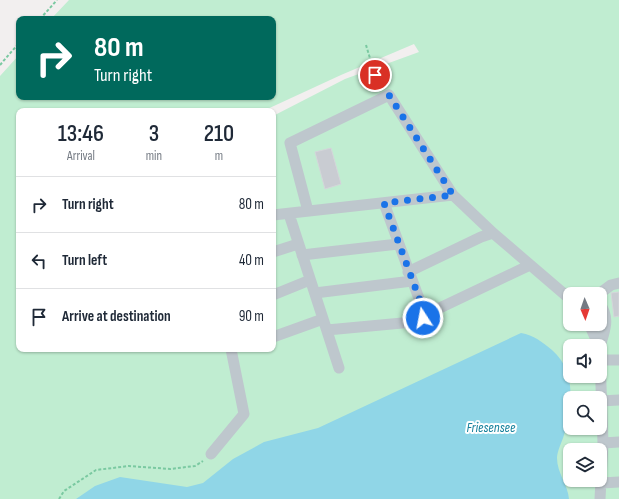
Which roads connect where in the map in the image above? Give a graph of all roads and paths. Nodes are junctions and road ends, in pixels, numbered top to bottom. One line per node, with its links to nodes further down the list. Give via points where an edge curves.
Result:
1 (57, 0): 2 (path)
2 (43, 16)
3 (366, 45): 6 (path, via 375,75)
4 (16, 46): 5 (path)
5 (0, 65)
6 (389, 95): 7 (lane); 9 (lane, via 290,143)
7 (453, 195): 8 (lane); 12 (lane)
8 (384, 203): 9 (lane); 14 (lane)
9 (308, 211): 10 (lane)
10 (288, 214): 11 (lane); 13 (lane)
11 (276, 215)
12 (493, 233): 17 (lane); 18 (lane)
13 (298, 244): 15 (lane); 16 (lane)
14 (398, 244): 16 (lane); 18 (lane)
15 (276, 251)
16 (302, 255): 19 (lane)
17 (530, 265): 23 (lane); 25 (lane)
18 (410, 276): 22 (lane); 25 (lane)
19 (310, 280): 22 (lane); 24 (lane)
20 (619, 283): 21 (lane)
21 (607, 288)
22 (315, 293): 26 (lane)
23 (563, 293)
24 (276, 294)
25 (425, 314): 26 (lane, via 423,318 413,322)
26 (325, 325): 27 (lane); 31 (lane)
27 (276, 336)
28 (234, 352): 37 (lane, via 244,414)
29 (607, 360): 30 (lane)
30 (619, 360)
31 (339, 368)
32 (619, 400): 33 (lane)
33 (607, 401)
34 (603, 435): 36 (lane)
35 (619, 442): 36 (lane)
36 (603, 443)
37 (211, 454): 41 (path, via 196,466 170,469 129,466 96,470 64,491)
38 (607, 482): 39 (lane)
39 (619, 482)
40 (601, 487): 42 (lane)
41 (59, 499)
42 (600, 499)

